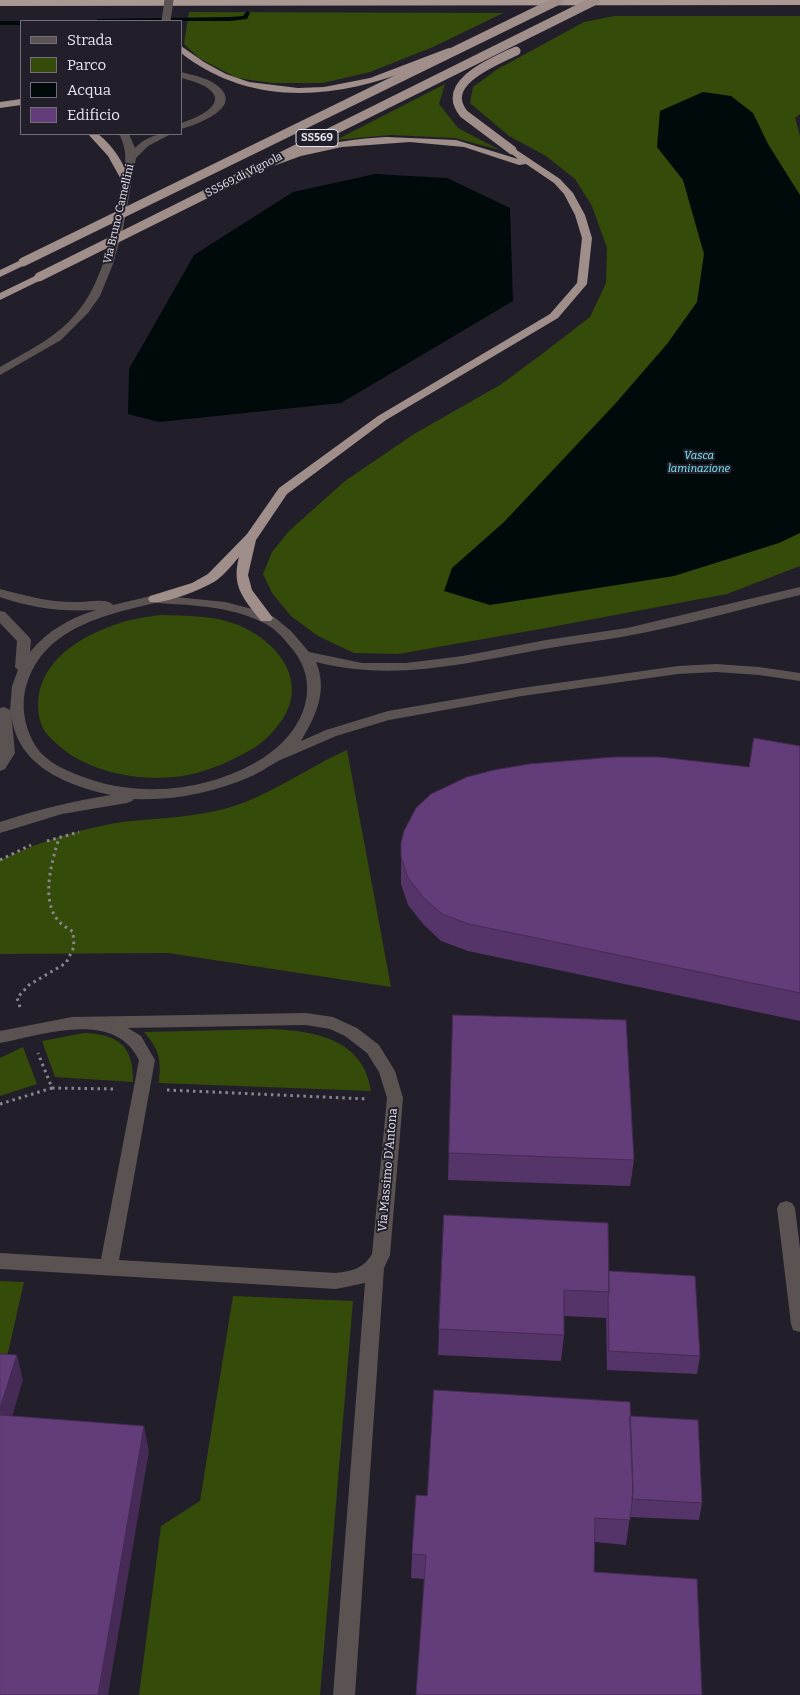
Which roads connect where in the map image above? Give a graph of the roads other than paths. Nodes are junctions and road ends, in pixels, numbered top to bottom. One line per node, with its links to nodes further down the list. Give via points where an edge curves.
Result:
1 (169, 0): 7 (street, bridge)
2 (559, 0): 8 (highway, SS569 di Vignola / SS569, bridge)
3 (596, 0): 21 (highway, SS569 di Vignola / SS569, bridge)
4 (607, 0): 20 (highway, bridge, via 488,66 462,84 459,91 460,109)
5 (800, 2): 6 (highway)
6 (0, 3)
7 (166, 20)
8 (465, 46): 9 (highway, bridge, via 373,80 336,88 301,90 244,83 216,73); 23 (highway, SS569 di Vignola / SS569, bridge)
9 (182, 50)
10 (182, 75): 15 (street, via 206,81 215,87 222,101 210,115)
11 (20, 102): 12 (highway)
12 (0, 105)
13 (0, 110): 14 (highway)
14 (20, 112)
15 (182, 126)
16 (94, 135): 22 (highway, via 110,150)
17 (125, 135): 19 (street, via 131,144)
18 (164, 135): 19 (street, via 145,144)
19 (133, 156): 22 (street, Via Bruno Camellini)
20 (537, 168): 21 (highway, bridge, via 457,143 399,139 312,150); 26 (highway, via 557,181 580,215 587,238 582,284 554,316 382,418 283,491)
21 (242, 176): 24 (highway, SS569 di Vignola / SS569, bridge)
22 (126, 181): 25 (street, Via Bruno Camellini, via 113,246 92,303 72,325)
23 (0, 274)
24 (0, 297)
25 (0, 372)
26 (252, 537): 29 (highway, via 213,577 197,586); 32 (highway, via 241,578 245,590)
27 (800, 591): 33 (street, via 627,632 463,660 406,667 362,667)
28 (0, 593): 30 (street, via 70,608)
29 (155, 599): 30 (street); 32 (street, via 205,602)
30 (139, 603): 34 (street, via 100,613 64,628)
31 (0, 615): 34 (street, via 24,640)
32 (266, 618): 33 (street)
33 (306, 655): 37 (street, via 315,680 313,707 299,734)
34 (22, 667): 36 (street)
35 (800, 677): 37 (street, via 716,668 678,670 522,692 388,716 331,733)
36 (11, 696): 38 (street, via 3,714 8,753); 39 (street, via 12,722 25,746 47,766 78,782 106,789)
37 (274, 758): 39 (street, via 240,776 200,789)
38 (0, 766)
39 (157, 794): 40 (street, via 82,804 38,814)
40 (0, 828)
41 (96, 1023): 42 (street, Via Massimo D'Antona, via 52,1026); 45 (street, via 126,1033 140,1043 147,1060); 46 (street, Via Massimo D'Antona, via 306,1019 333,1023 373,1049 387,1071 395,1098 381,1255)
42 (0, 1038)
43 (786, 1208): 47 (street)
44 (0, 1261): 45 (street)
45 (108, 1268): 46 (street, via 336,1281 358,1279)
46 (374, 1269): 48 (street, Via Massimo D'Antona)
47 (800, 1324)
48 (344, 1695)

